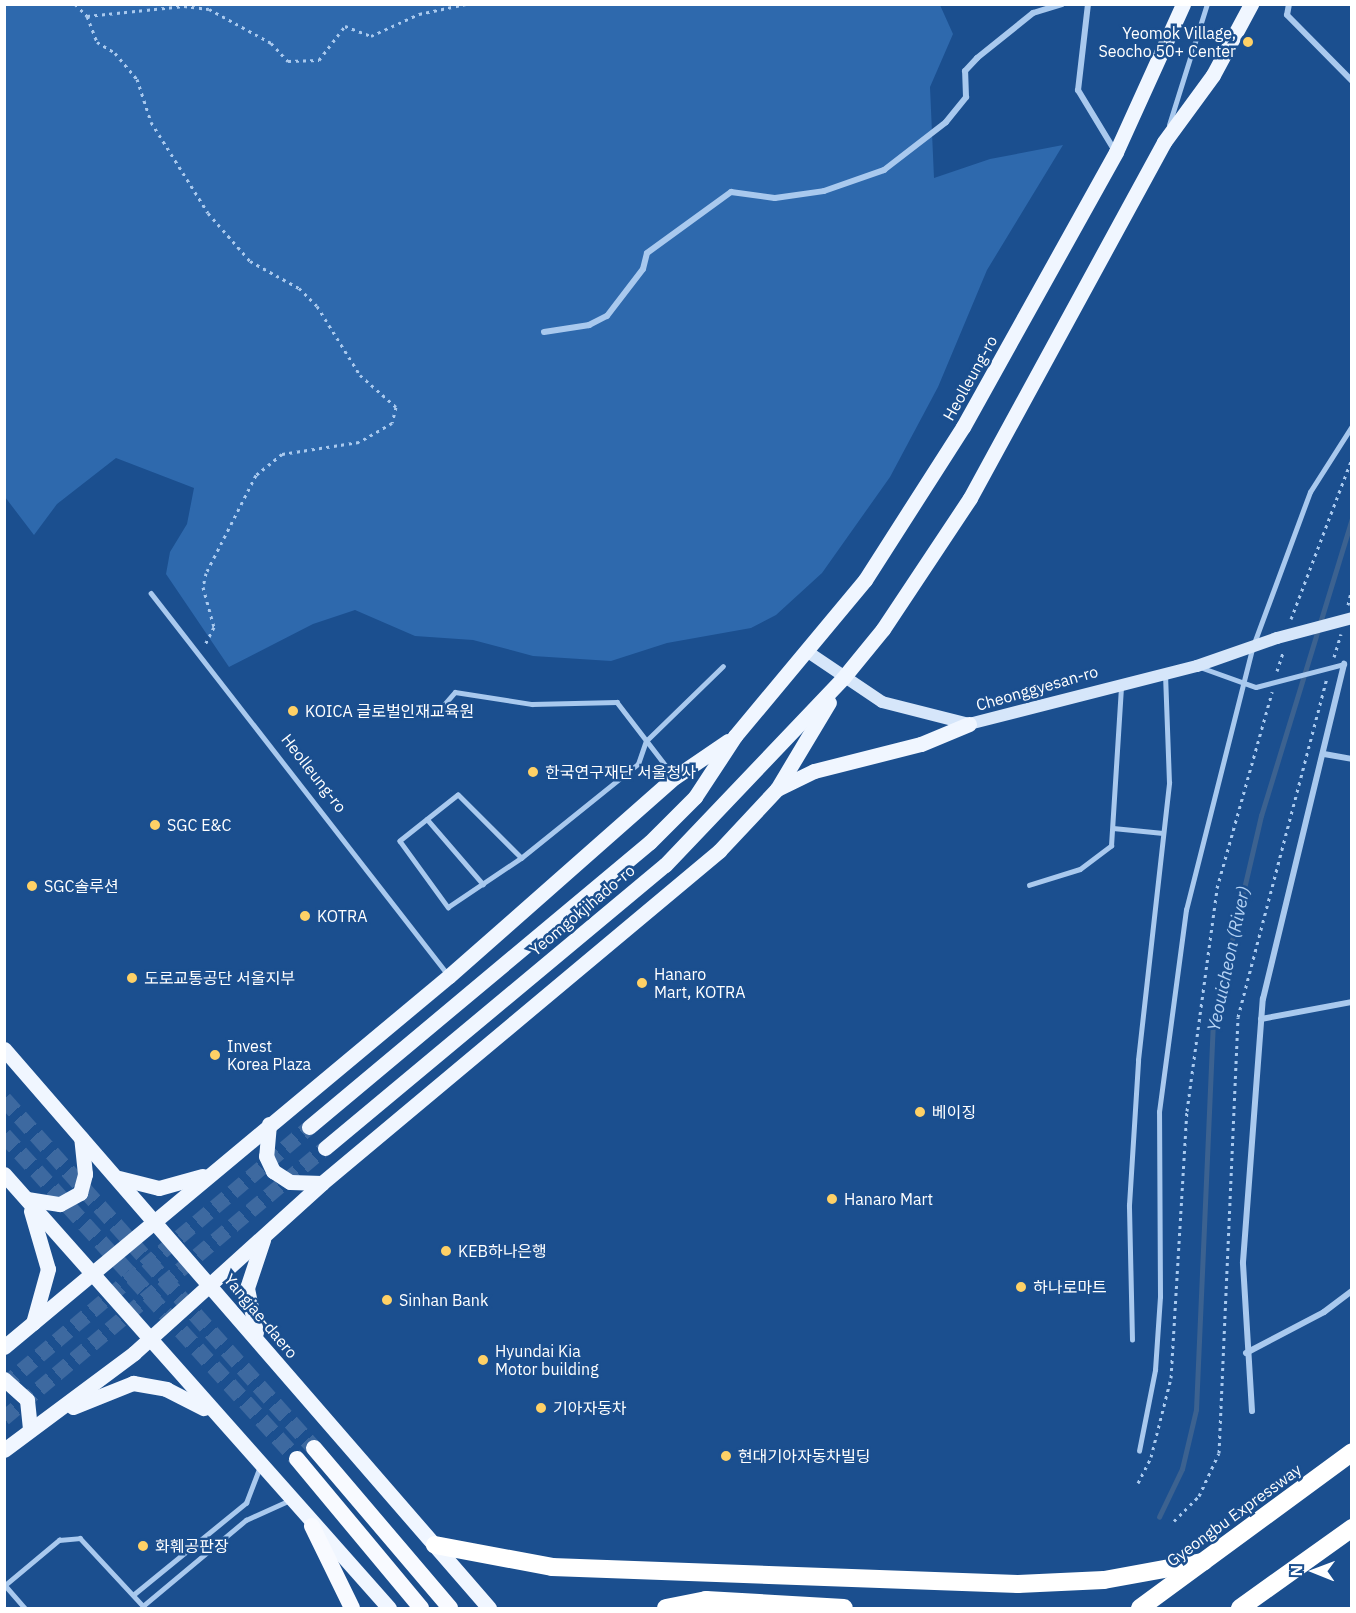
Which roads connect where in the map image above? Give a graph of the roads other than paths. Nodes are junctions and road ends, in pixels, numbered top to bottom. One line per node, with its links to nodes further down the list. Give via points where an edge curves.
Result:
1 (1062, 4): 10 (street, via 1033,13 977,58 965,71 966,97 946,122 884,170 824,191 776,198 731,192 648,253 643,268 607,316 589,326)
2 (1089, 4): 9 (street, via 1078,90)
3 (1183, 4): 9 (main road, Heolleung-ro)
4 (1207, 4): 8 (lane)
5 (1251, 4): 8 (main road, via 1213,75)
6 (1288, 4): 7 (street, via 1287,15)
7 (1352, 81)
8 (1164, 142): 21 (main road, via 970,498 883,629)
9 (1116, 152): 15 (main road, Heolleung-ro, via 963,428 865,579)
10 (544, 332)
11 (1352, 426): 14 (lane, via 1310,492)
12 (151, 593): 38 (lane, Heolleung-ro)
13 (1352, 618): 14 (main road, Cheonggyesan-ro, bridge)
14 (1253, 645): 19 (main road, Cheonggyesan-ro); 23 (lane)
15 (808, 652): 21 (main road, Cheonggyesan-ro); 26 (main road, Heolleung-ro)
16 (1352, 661): 17 (lane)
17 (1344, 664): 23 (lane, bridge); 28 (street)
18 (723, 666): 27 (lane)
19 (1197, 666): 20 (main road, Cheonggyesan-ro); 23 (lane)
20 (1165, 672): 22 (main road, Cheonggyesan-ro); 34 (lane, via 1168,783)
21 (843, 678): 25 (main road, Cheonggyesan-ro, via 882,702); 31 (main road); 45 (main road, Yeomgokjihado-ro, via 665,865)
22 (1122, 681): 25 (main road, Cheonggyesan-ro); 33 (lane)
23 (1246, 687): 68 (lane, via 1186,910 1171,1001 1158,1113 1155,1370)
24 (435, 715): 27 (lane, via 455,693 532,704 617,702)
25 (969, 724): 31 (main road, via 921,744 814,771)
26 (735, 736): 30 (main road); 43 (main road, Yeomgokjihado-ro, via 695,797 650,842)
27 (646, 741): 30 (lane); 35 (lane, via 638,764)
28 (1323, 754): 29 (street); 40 (street, via 1269,961)
29 (1352, 759)
30 (675, 777): 38 (main road)
31 (777, 789): 49 (main road, via 657,907)
32 (428, 819): 35 (lane, via 458,795); 36 (lane); 36 (lane, via 400,841 448,907)
33 (1113, 828): 34 (lane); 37 (lane, via 1111,846 1080,869)
34 (1163, 833): 58 (lane, via 1131,1177)
35 (522, 858): 36 (lane)
36 (483, 884)
37 (1029, 885)
38 (449, 976): 42 (main road)
39 (1352, 1002): 40 (street)
40 (1261, 1019): 61 (street, via 1243,1262)
41 (4, 1049): 44 (main road, Yangjae-daero)
42 (269, 1124): 46 (main road); 49 (main road, via 266,1149 273,1171 290,1182)
43 (309, 1127)
44 (80, 1135): 48 (main road, Yangjae-daero); 50 (main road, via 86,1162 80,1193 60,1204)
45 (325, 1148)
46 (220, 1166): 48 (main road, via 168,1188); 51 (main road)
47 (4, 1174): 50 (main road)
48 (117, 1177): 51 (main road, Yangjae-daero)
49 (322, 1183): 52 (main road)
50 (25, 1198): 53 (main road); 56 (main road, via 48,1269 44,1300)
51 (156, 1222): 53 (main road); 54 (main road, Yangjae-daero)
52 (271, 1228): 54 (main road); 59 (main road, via 255,1256 247,1288)
53 (93, 1276): 56 (main road); 57 (main road)
54 (210, 1283): 57 (main road); 59 (main road, Yangjae-daero)
55 (1352, 1291): 61 (street, via 1324,1312)
56 (30, 1328): 60 (main road)
57 (149, 1340): 64 (main road); 65 (main road)
58 (1132, 1340)
59 (262, 1345): 75 (main road, Yangjae-daero)
60 (4, 1347)
61 (1246, 1353): 63 (street)
62 (4, 1379): 64 (main road, via 27,1400)
63 (1252, 1411)
64 (30, 1428): 65 (main road, via 104,1391 133,1383 190,1400 216,1416); 67 (main road)
65 (235, 1439): 71 (main road)
66 (314, 1448): 84 (highway)
67 (4, 1450)
68 (1139, 1451)
69 (1352, 1452): 76 (highway, Gyeongbu Expressway)
70 (297, 1459): 83 (highway)
71 (258, 1466): 72 (main road); 78 (lane, via 246,1503)
72 (290, 1500): 73 (main road); 79 (lane, via 246,1520)
73 (312, 1526): 81 (highway); 82 (main road)
74 (1352, 1528): 89 (highway)
75 (435, 1545): 76 (highway, via 561,1567 1018,1584 1104,1580); 85 (main road, Yangjae-daero)
76 (1203, 1562): 88 (highway, Gyeongbu Expressway)
77 (5, 1585): 78 (lane, via 59,1540 74,1537 89,1543); 80 (lane)
78 (133, 1594): 79 (lane)
79 (144, 1607)
80 (25, 1608)
81 (352, 1608)
82 (389, 1608)
83 (420, 1608)
84 (450, 1608)
85 (489, 1608)
86 (666, 1608): 87 (highway, via 698,1600)
87 (844, 1608)
88 (1140, 1608)
89 (1240, 1608)

